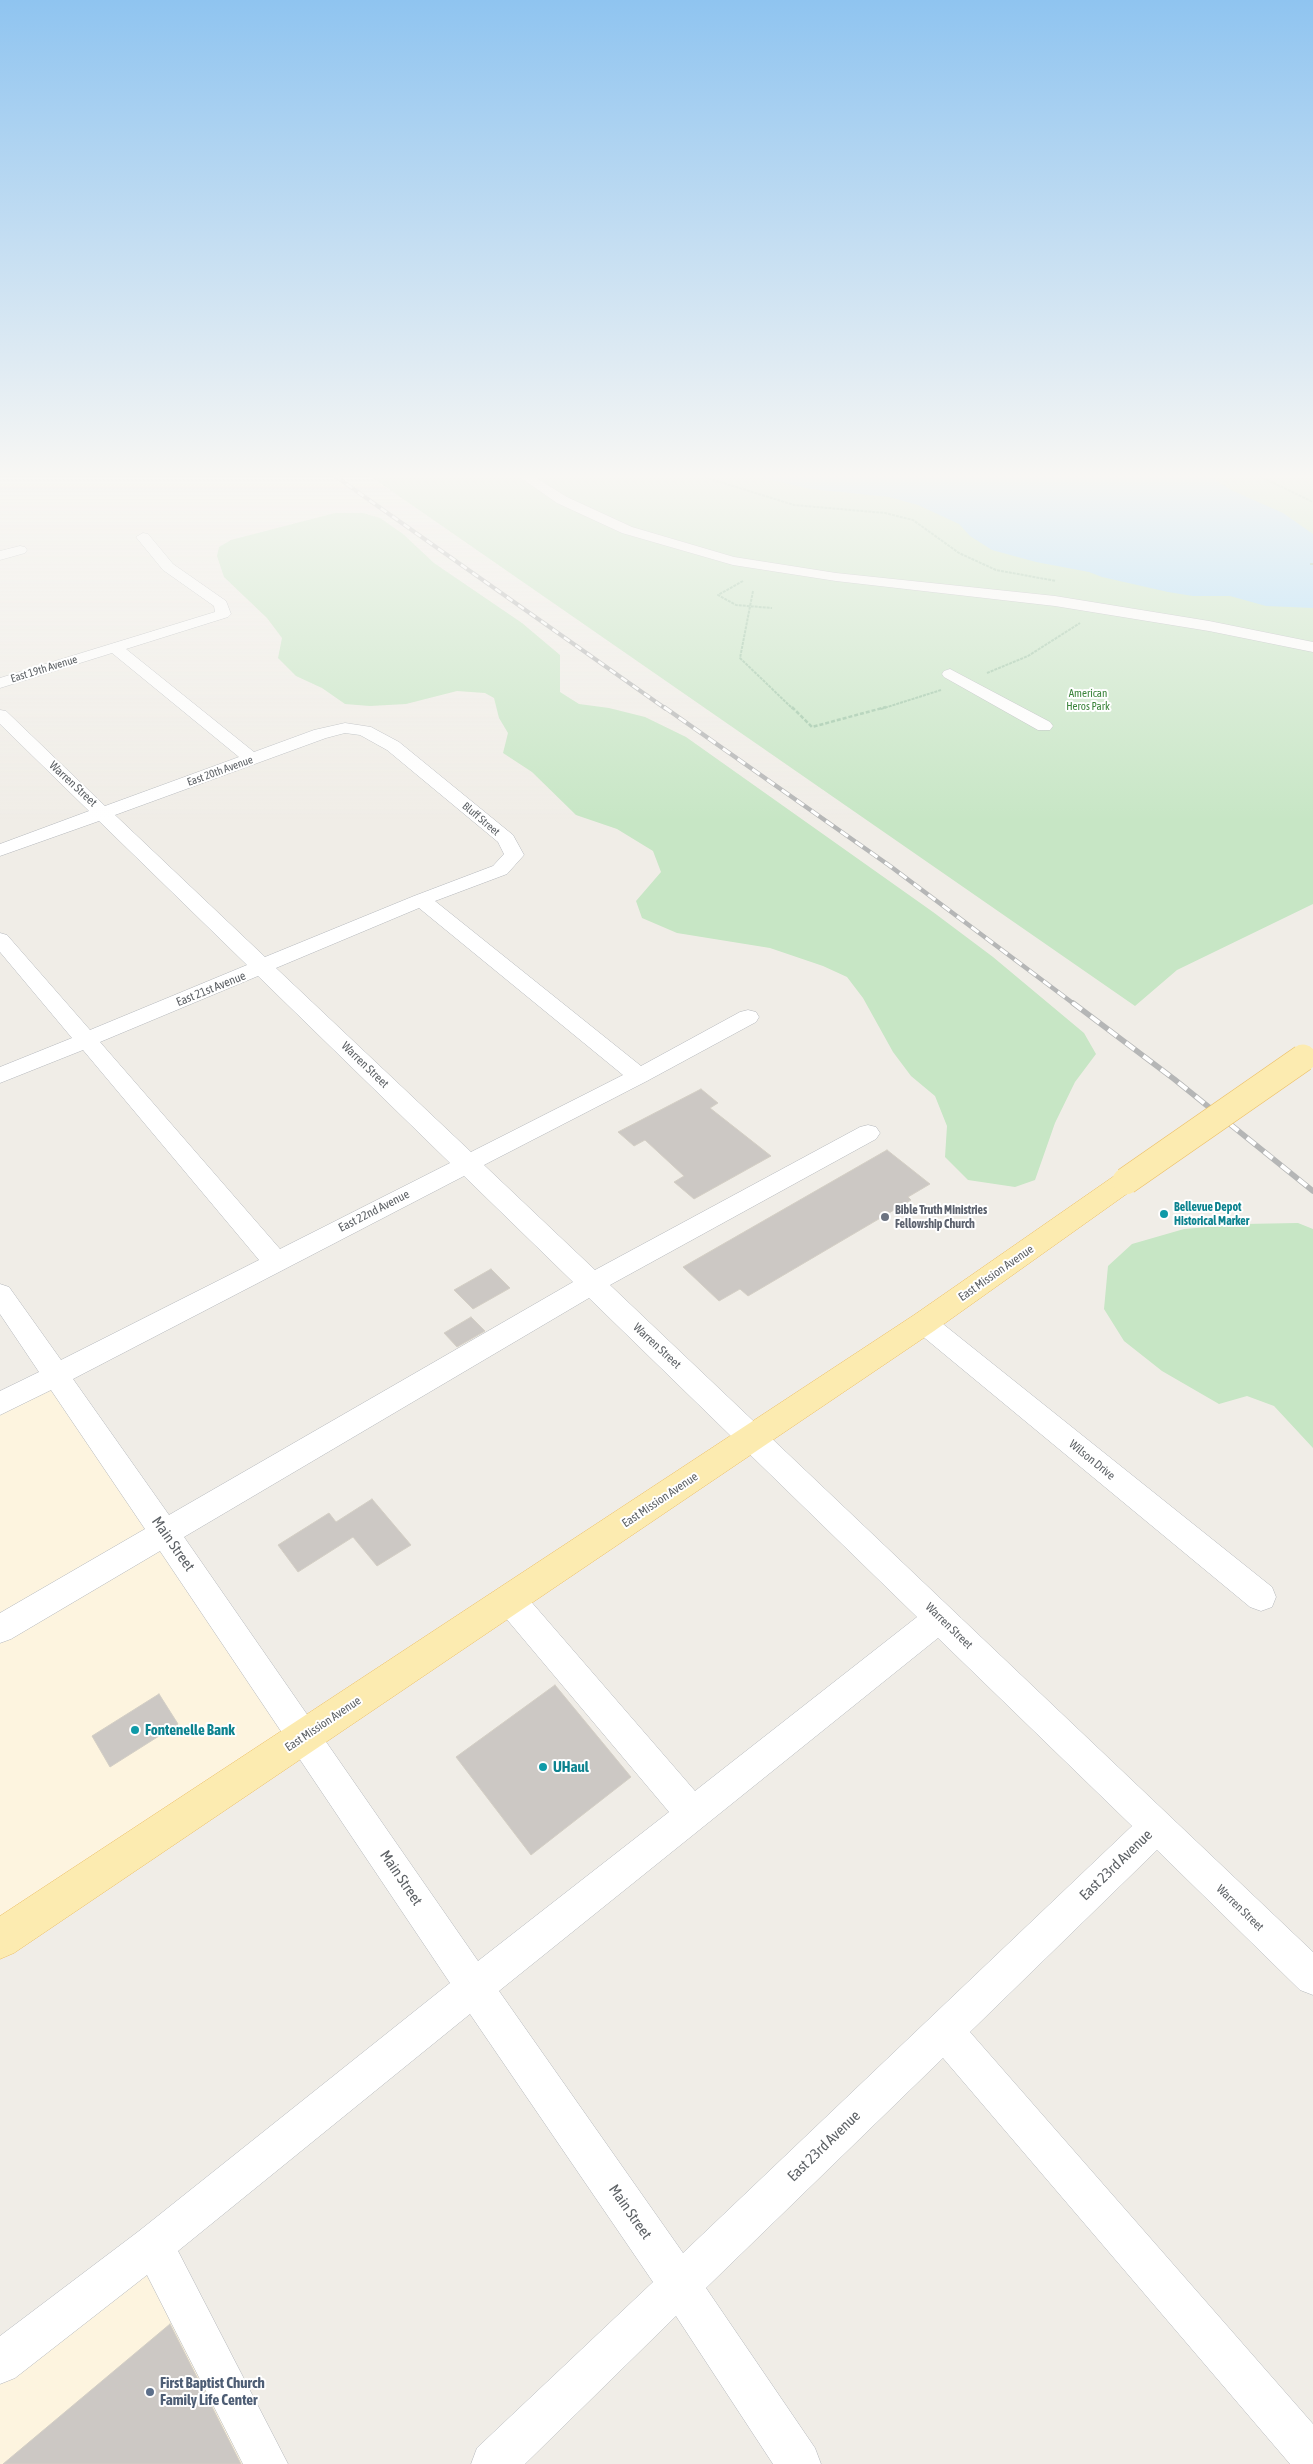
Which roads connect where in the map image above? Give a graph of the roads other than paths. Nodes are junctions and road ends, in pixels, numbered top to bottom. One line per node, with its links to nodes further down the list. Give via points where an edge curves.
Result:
1 (202, 591): 4 (street, East 19th Avenue, via 221,604 223,614)
2 (970, 591): 3 (street, via 1209,626)
3 (1268, 640): 5 (street, via 1280,639); 6 (street)
4 (114, 648): 8 (street, East 19th Avenue); 11 (street)
5 (1313, 648)
6 (1313, 656)
7 (950, 674): 10 (street)
8 (0, 683)
9 (0, 715): 13 (street, Warren Street)
10 (1044, 726)
11 (252, 759): 12 (street, East 20th Avenue, via 320,734 345,728 365,730 393,746); 13 (street, East 20th Avenue)
12 (432, 778): 15 (street, Bluff Street, via 506,839 514,855 500,870)
13 (104, 813): 14 (street, East 20th Avenue); 17 (street, Warren Street)
14 (0, 850)
15 (421, 900): 17 (street, East 21st Avenue); 22 (street)
16 (0, 939): 19 (street)
17 (264, 967): 19 (street, East 21st Avenue); 24 (street, Warren Street)
18 (748, 1017): 22 (street, East 22nd Avenue)
19 (88, 1040): 21 (street, East 21st Avenue); 25 (street)
20 (1308, 1054): 28 (main road, East Mission Avenue, bridge)
21 (0, 1076)
22 (639, 1076): 24 (street, East 22nd Avenue)
23 (868, 1133): 26 (street)
24 (466, 1164): 25 (street, East 22nd Avenue); 26 (street, Warren Street)
25 (276, 1262): 29 (street, East 22nd Avenue)
26 (591, 1284): 31 (street, Warren Street); 32 (street)
27 (0, 1294): 29 (street, Main Street)
28 (924, 1323): 31 (main road, East Mission Avenue); 33 (street, Wilson Drive)
29 (56, 1375): 30 (street, East 22nd Avenue); 32 (street, Main Street)
30 (0, 1404)
31 (754, 1437): 34 (main road, East Mission Avenue); 35 (street, Warren Street)
32 (166, 1533): 36 (street); 37 (street, Main Street)
33 (1261, 1597)
34 (510, 1600): 37 (main road, East Mission Avenue); 38 (street)
35 (940, 1618): 38 (street); 39 (street, Warren Street)
36 (0, 1629)
37 (305, 1736): 40 (main road, East Mission Avenue); 42 (street, Main Street)
38 (692, 1813): 42 (street)
39 (1156, 1827): 41 (street, Warren Street); 43 (street, East 23rd Avenue)
40 (0, 1939)
41 (1313, 1978)
42 (474, 1987): 44 (street); 45 (street, Main Street)
43 (944, 2031): 45 (street, East 23rd Avenue); 47 (street)
44 (153, 2245): 46 (street); 48 (street)
45 (680, 2285): 49 (street, East 23rd Avenue); 50 (street, Main Street)
46 (0, 2363)
47 (1313, 2457)
48 (266, 2464)
49 (493, 2464)
50 (799, 2464)

